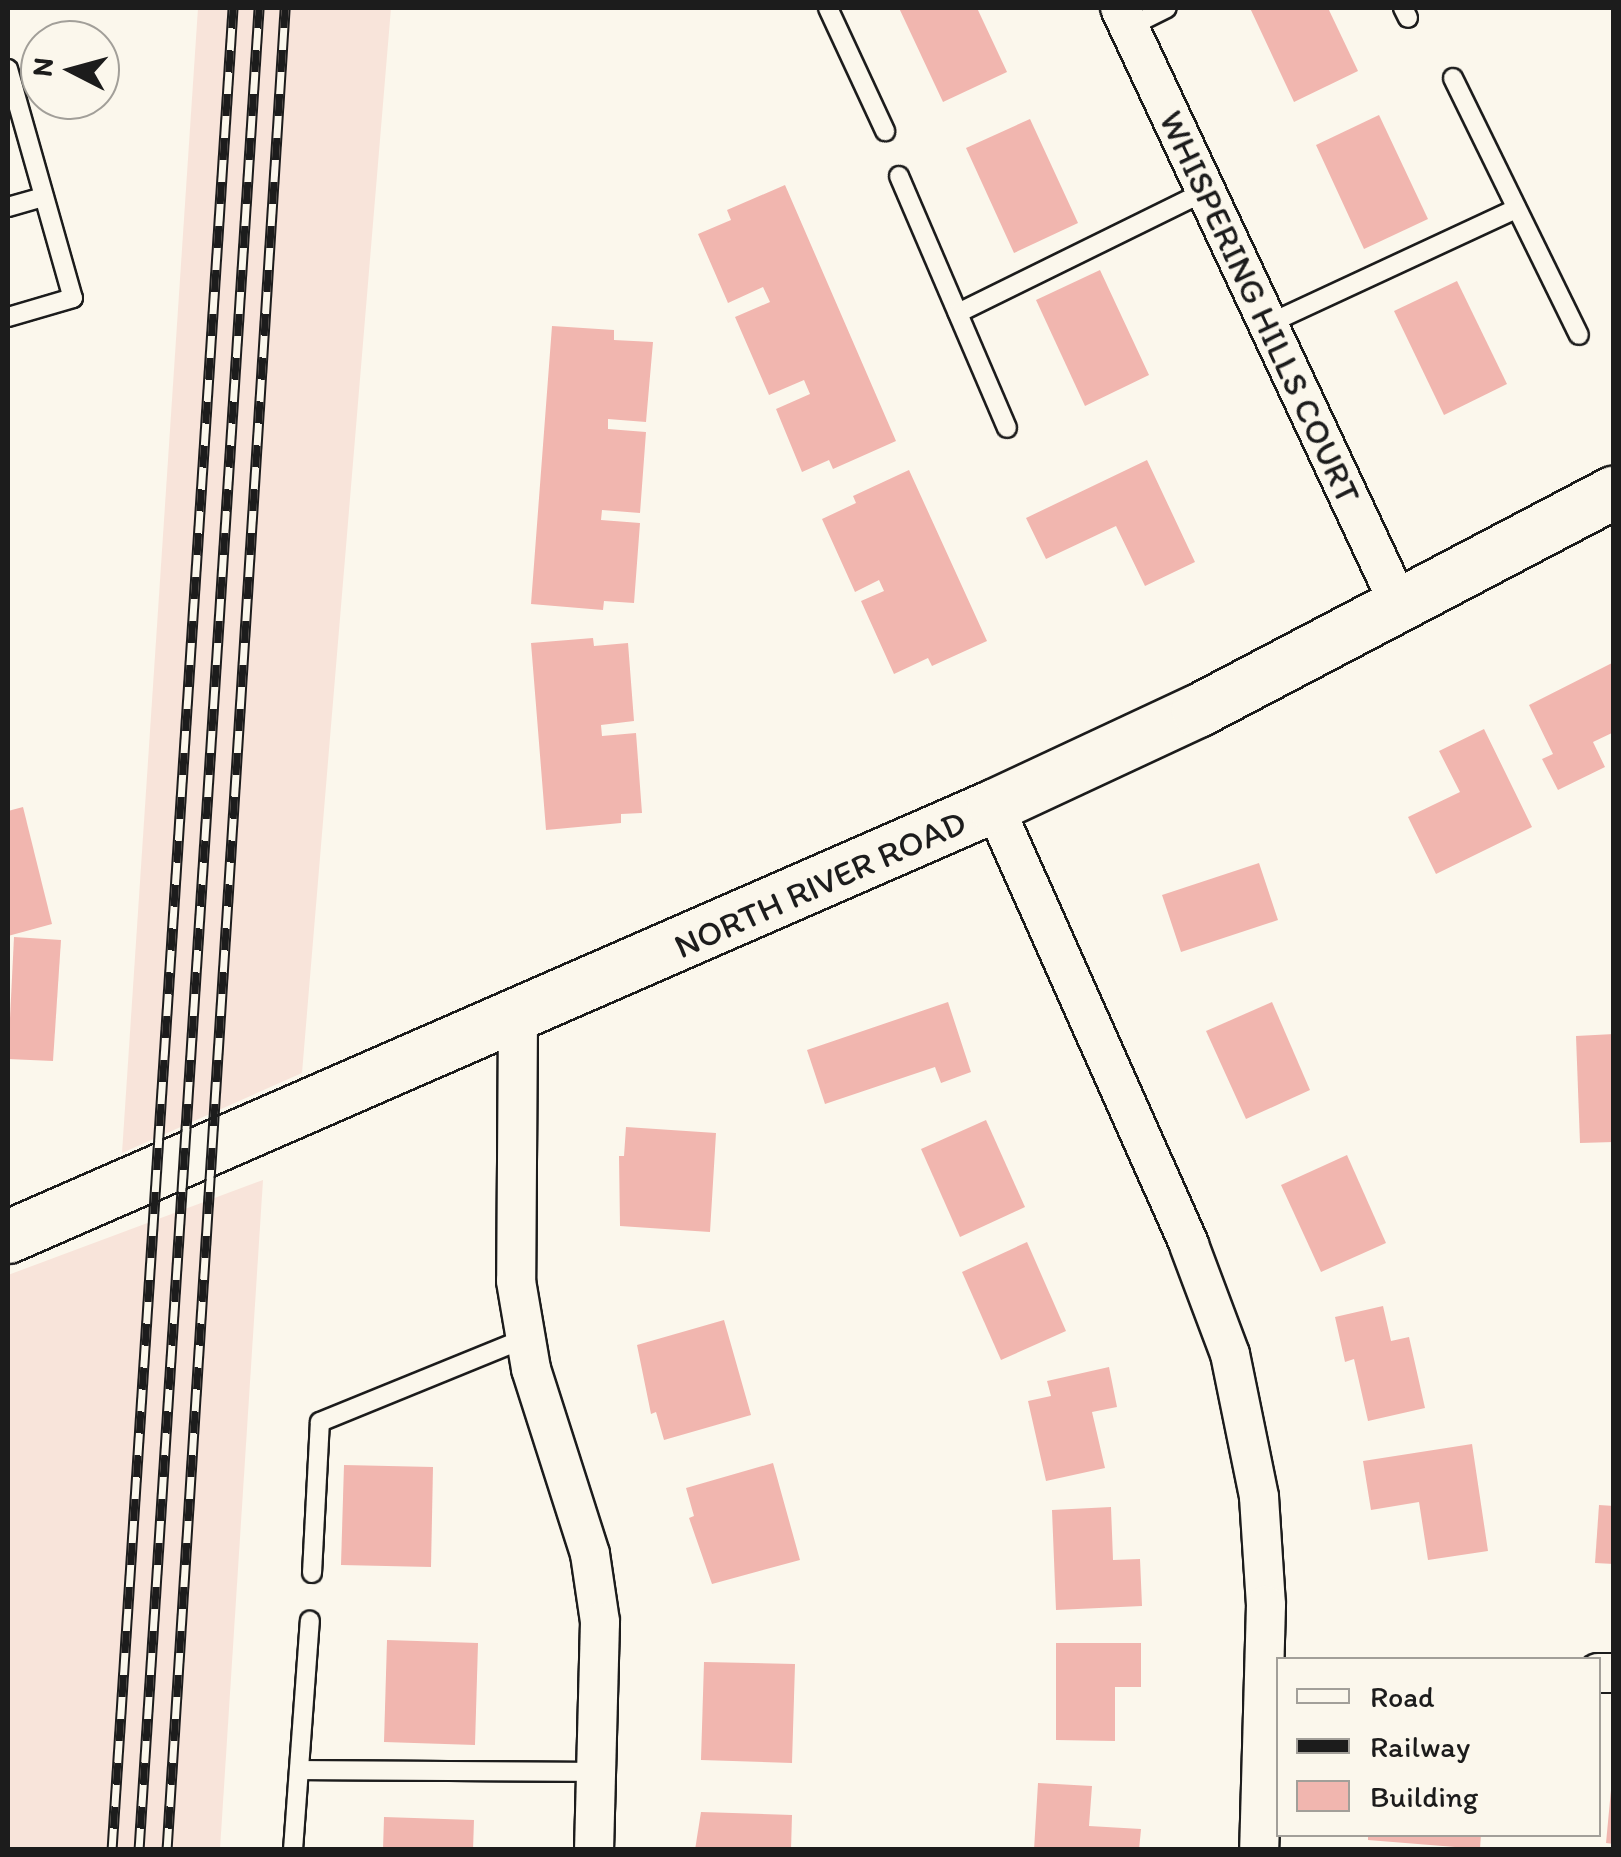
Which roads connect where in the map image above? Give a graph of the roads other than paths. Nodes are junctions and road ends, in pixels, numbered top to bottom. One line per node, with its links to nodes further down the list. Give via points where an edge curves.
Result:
1 (828, 8): 6 (lane)
2 (1167, 8): 3 (lane)
3 (1124, 17): 8 (street, WHISPERING HILLS COURT)
4 (8, 70): 9 (lane)
5 (1452, 78): 11 (lane)
6 (885, 131)
7 (899, 176): 12 (lane)
8 (1206, 191): 12 (lane); 14 (street, WHISPERING HILLS COURT)
9 (44, 197): 10 (lane); 13 (lane, via 72,298)
10 (8, 208)
11 (1516, 209): 14 (lane); 15 (lane)
12 (958, 314): 16 (lane)
13 (8, 316)
14 (1268, 324): 18 (street, WHISPERING HILLS COURT)
15 (1579, 335)
16 (1007, 428)
17 (1614, 493): 18 (street, NORTH RIVER ROAD)
18 (1400, 606): 19 (street, NORTH RIVER ROAD)
19 (994, 806): 20 (street, NORTH RIVER ROAD); 25 (street, via 1189,1245 1230,1354 1259,1497)
20 (518, 1018): 21 (street, NORTH RIVER ROAD); 22 (street, via 514,1241)
21 (8, 1237)
22 (526, 1338): 23 (lane, via 320,1422); 27 (street, via 592,1571 600,1622)
23 (312, 1573)
24 (310, 1621): 26 (lane)
25 (1271, 1666): 30 (street)
26 (301, 1770): 27 (lane); 28 (lane)
27 (596, 1772): 29 (street)
28 (293, 1850)
29 (594, 1850)
30 (1259, 1850)

